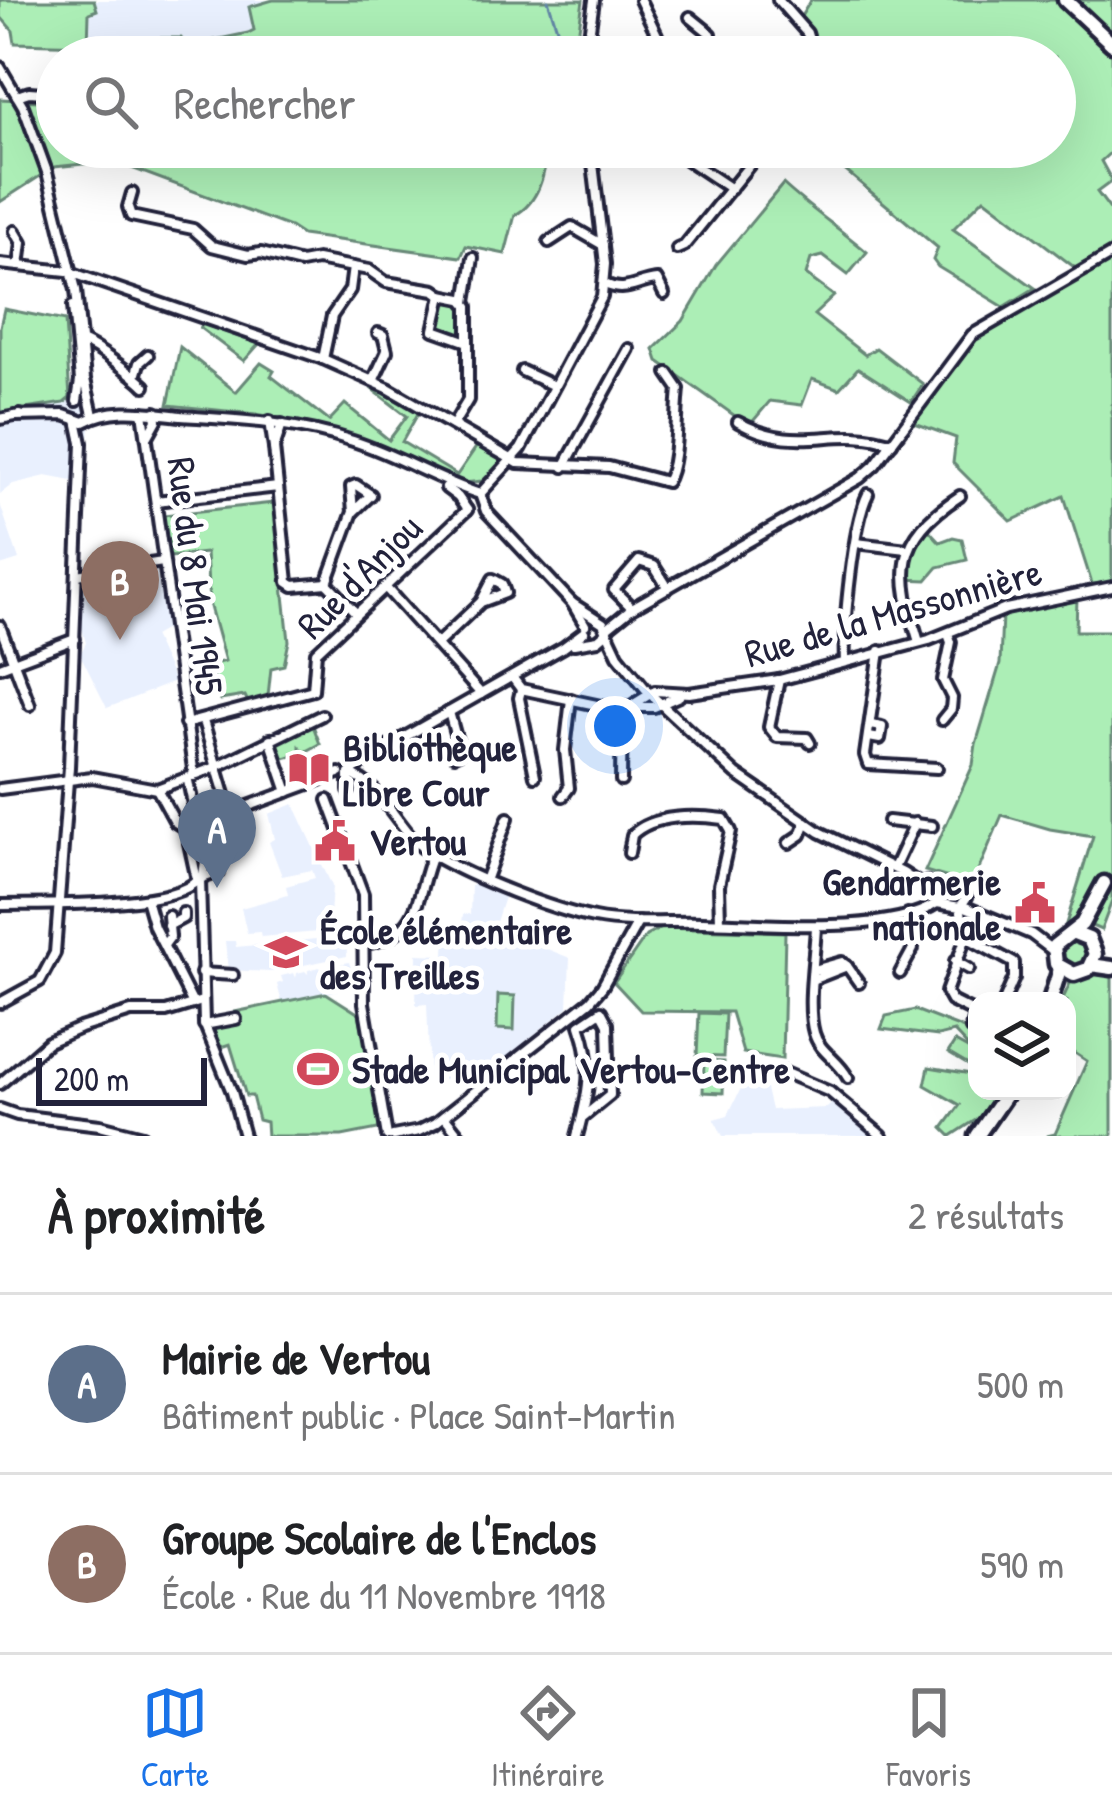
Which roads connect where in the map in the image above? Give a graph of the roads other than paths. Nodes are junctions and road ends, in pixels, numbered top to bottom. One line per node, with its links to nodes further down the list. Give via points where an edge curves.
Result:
1 (594, 0): 6 (street)
2 (640, 0): 7 (street)
3 (778, 0): 9 (street)
4 (1065, 0): 10 (main road)
5 (690, 17): 8 (street)
6 (589, 36)
7 (657, 36)
8 (711, 36)
9 (808, 36)
10 (1112, 44)
11 (0, 67): 13 (street)
12 (36, 92): 13 (street)
13 (17, 96): 14 (street)
14 (36, 141)
15 (46, 168): 30 (street)
16 (594, 168): 23 (street)
17 (699, 168): 19 (street)
18 (748, 168): 19 (street)
19 (731, 189): 24 (street)
20 (132, 193): 29 (street, via 131,216 193,230 212,246)
21 (15, 231): 28 (street)
22 (549, 242): 23 (street, via 572,226)
23 (603, 245): 31 (street)
24 (676, 249)
25 (1112, 254): 60 (street, via 972,335)
26 (473, 258): 34 (street)
27 (0, 264): 28 (street)
28 (20, 266): 30 (street)
29 (353, 267): 33 (street); 40 (street)
30 (70, 272): 37 (street); 40 (street); 47 (street)
31 (605, 284): 32 (street, via 633,288 657,280); 46 (street, Rue d'Anjou)
32 (664, 294)
33 (442, 295): 34 (street); 36 (street, via 434,329)
34 (466, 302): 36 (street)
35 (377, 334): 44 (street, via 387,351)
36 (465, 341): 57 (street, via 468,400)
37 (82, 342): 43 (street); 48 (street)
38 (629, 349): 63 (street)
39 (148, 355): 43 (street)
40 (323, 359): 44 (street)
41 (522, 371): 46 (street)
42 (668, 374): 63 (street, via 679,389 666,482 609,467)
43 (135, 376): 45 (street)
44 (373, 381): 57 (street)
45 (145, 386)
46 (554, 386): 62 (street, Rue d'Anjou)
47 (75, 402): 48 (street); 49 (street); 53 (street)
48 (91, 410): 50 (street); 53 (street); 59 (street)
49 (15, 416): 52 (street); 53 (street)
50 (143, 418): 51 (street); 51 (street); 58 (street, Rue du 8 Mai 1945)
51 (156, 418): 54 (street); 58 (street, Rue du 8 Mai 1945)
52 (0, 419)
53 (75, 419): 59 (street)
54 (270, 422): 56 (street); 61 (street)
55 (738, 422): 60 (street, via 777,439)
56 (282, 424): 61 (street); 68 (street, via 354,441)
57 (453, 425): 62 (street)
58 (148, 436): 67 (street, Rue du 8 Mai 1945)
59 (82, 443): 73 (street)
60 (892, 443): 77 (street, via 844,489)
61 (274, 448): 64 (street)
62 (513, 460): 63 (street); 68 (street, Rue d'Anjou)
63 (564, 467)
64 (278, 487): 67 (street); 74 (street, via 290,585)
65 (868, 494): 70 (street)
66 (960, 496): 71 (street)
67 (156, 501): 72 (street, Rue du 8 Mai 1945)
68 (473, 503): 75 (street, Rue d'Anjou); 82 (street)
69 (353, 512): 74 (street)
70 (856, 543): 71 (street); 89 (street)
71 (907, 549): 85 (street, via 904,592)
72 (163, 562): 73 (street); 106 (street, Rue du 8 Mai 1945)
73 (77, 575): 84 (street)
74 (327, 583): 80 (street)
75 (385, 587): 80 (street, Rue d'Anjou); 86 (street)
76 (1112, 587): 83 (street, Rue de la Massonnière, via 1006,609)
77 (668, 588): 79 (street); 79 (street, via 654,566 639,561 614,590)
78 (482, 602): 86 (street)
79 (632, 608): 82 (street)
80 (356, 614): 105 (street, Rue d'Anjou, via 316,652 314,690)
81 (0, 626): 88 (street)
82 (595, 630): 91 (street); 94 (street)
83 (949, 634): 85 (street, Rue de la Massonnière); 104 (street, via 944,680 952,698)
84 (75, 639): 88 (street); 114 (street)
85 (920, 642): 87 (street, Rue de la Massonnière)
86 (438, 643): 96 (street)
87 (880, 651): 89 (street, Rue de la Massonnière); 111 (street, via 868,764)
88 (13, 661): 90 (street); 99 (street)
89 (845, 662): 92 (street, Rue de la Massonnière)
90 (0, 667)
91 (512, 677): 93 (street); 96 (street)
92 (779, 680): 95 (street, Rue de la Massonnière); 108 (street, via 769,727)
93 (521, 689): 97 (street); 113 (street)
94 (648, 692): 95 (street, Rue de la Massonnière); 98 (street); 100 (street)
95 (689, 693): 100 (street, Rue de la Massonnière)
96 (481, 694): 102 (street)
97 (572, 699): 101 (street); 121 (street)
98 (634, 704): 100 (street); 101 (street)
99 (30, 705)
100 (661, 705): 126 (street, via 736,774)
101 (622, 707): 116 (street)
102 (449, 712): 109 (street, via 460,752); 112 (street)
103 (322, 715): 107 (street)
104 (943, 720)
105 (203, 721): 106 (street); 110 (street)
106 (185, 724): 115 (street, Rue du 8 Mai 1945)
107 (270, 739): 110 (street); 120 (street)
108 (810, 743)
109 (454, 755)
110 (217, 767): 115 (street); 123 (street)
111 (937, 768)
112 (344, 773): 119 (street); 120 (street); 133 (street, via 369,785)
113 (535, 776)
114 (68, 778): 117 (street); 118 (street); 141 (street)
115 (191, 778): 118 (street); 129 (street, Rue du 8 Mai 1945)
116 (621, 781)
117 (0, 789)
118 (157, 789): 130 (street)
119 (349, 791)
120 (288, 792): 123 (street)
121 (563, 796)
122 (328, 800): 152 (street, via 361,884)
123 (230, 812): 129 (street)
124 (508, 818): 136 (street)
125 (888, 821): 127 (street)
126 (806, 823): 131 (street); 135 (street)
127 (914, 823): 128 (street); 135 (street)
128 (932, 826)
129 (199, 828): 130 (street); 137 (street); 137 (street, via 219,872)
130 (186, 830): 137 (street)
131 (789, 843)
132 (629, 853): 147 (street, via 632,835 649,823 724,819 730,831)
133 (432, 855): 136 (street); 152 (street, via 414,916)
134 (1112, 865): 138 (main road)
135 (898, 870): 139 (street)
136 (486, 878): 146 (street, via 568,911)
137 (198, 882): 140 (street); 160 (street)
138 (1104, 883): 150 (main road); 155 (main road)
139 (938, 895): 142 (street); 142 (street, via 961,889); 145 (street)
140 (146, 899): 141 (street); 153 (street)
141 (59, 904): 143 (street); 167 (street, via 47,972)
142 (964, 904): 149 (street); 151 (street)
143 (0, 905)
144 (182, 913): 153 (street, via 168,921)
145 (908, 914): 148 (street); 161 (street, via 914,949)
146 (638, 922): 147 (street); 177 (street, via 590,1001)
147 (720, 922): 148 (street)
148 (816, 926): 163 (street)
149 (1030, 934): 150 (street); 154 (street)
150 (1067, 935): 154 (main road); 155 (main road)
151 (966, 937): 156 (street); 165 (street, via 1014,963)
152 (366, 944): 181 (street, via 364,1003)
153 (164, 945): 168 (street)
154 (1053, 951): 159 (main road)
155 (1092, 952): 157 (main road); 159 (main road)
156 (955, 961): 158 (street); 169 (street, via 946,992)
157 (1112, 964)
158 (969, 969)
159 (1067, 971): 166 (main road)
160 (201, 973): 162 (street); 168 (street)
161 (900, 974)
162 (233, 975)
163 (814, 975): 164 (street, via 842,962); 173 (street, via 814,1033)
164 (859, 983)
165 (1008, 992)
166 (1057, 992)
167 (0, 1003)
168 (197, 1005): 171 (street); 174 (street, via 80,1028 48,1042)
169 (968, 1010)
170 (236, 1019): 171 (street)
171 (205, 1027): 180 (street)
172 (783, 1072): 184 (street, via 830,1092)
173 (848, 1078)
174 (0, 1084)
175 (1002, 1100): 185 (main road)
176 (0, 1109): 179 (street)
177 (444, 1116): 181 (street, via 419,1132); 182 (street)
178 (583, 1117): 178 (street, via 591,1070 580,1025 601,1011 610,1095); 183 (street)
179 (142, 1136)
180 (244, 1136)
181 (390, 1136)
182 (460, 1136)
183 (577, 1136)
184 (882, 1136)
185 (977, 1136)

